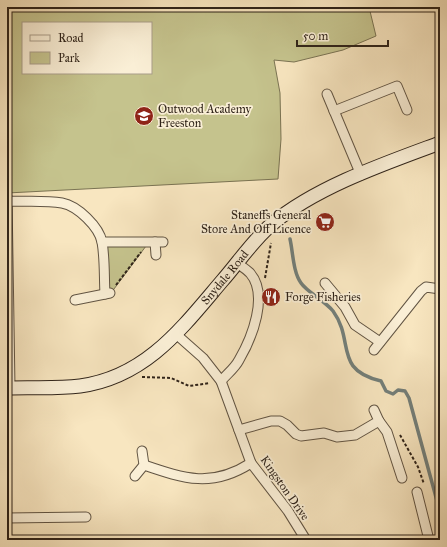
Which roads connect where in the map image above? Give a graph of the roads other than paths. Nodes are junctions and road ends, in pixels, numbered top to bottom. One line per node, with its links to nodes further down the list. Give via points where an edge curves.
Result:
1 (327, 94): 3 (street)
2 (407, 110): 3 (street, via 397,86)
3 (334, 111): 5 (street)
4 (440, 143): 5 (street, Snydale Road)
5 (361, 175): 10 (street, Snydale Road, via 297,204 271,226)
6 (7, 197): 7 (street)
7 (7, 202): 8 (street, via 63,203 91,223); 18 (street)
8 (102, 242): 9 (street, via 156,242); 13 (street, via 108,294)
9 (156, 255)
10 (237, 263): 14 (street, Snydale Road); 17 (street, via 250,273 259,305 252,331 239,361)
11 (325, 283): 15 (street, via 345,307 355,325)
12 (440, 288): 15 (street, via 426,287 421,291)
13 (75, 300)
14 (177, 334): 17 (street, Kingston Drive, via 203,358); 18 (street, Snydale Road, via 152,356 125,373 102,381 80,386)
15 (380, 342): 16 (street)
16 (374, 350)
17 (221, 381): 21 (street, Kingston Drive)
18 (9, 388)
19 (374, 410): 20 (street)
20 (379, 420): 21 (street, via 356,435 337,437 324,433 301,436 280,421); 26 (street, via 387,432)
21 (239, 430): 23 (street, Kingston Drive)
22 (142, 451): 24 (street)
23 (251, 463): 24 (street, via 226,476 201,478 174,475); 30 (street, Kingston Drive, via 288,511)
24 (144, 465): 25 (street)
25 (135, 476)
26 (402, 478)
27 (421, 490): 31 (street)
28 (86, 517): 29 (street)
29 (7, 518)
30 (306, 540)
31 (429, 540)

